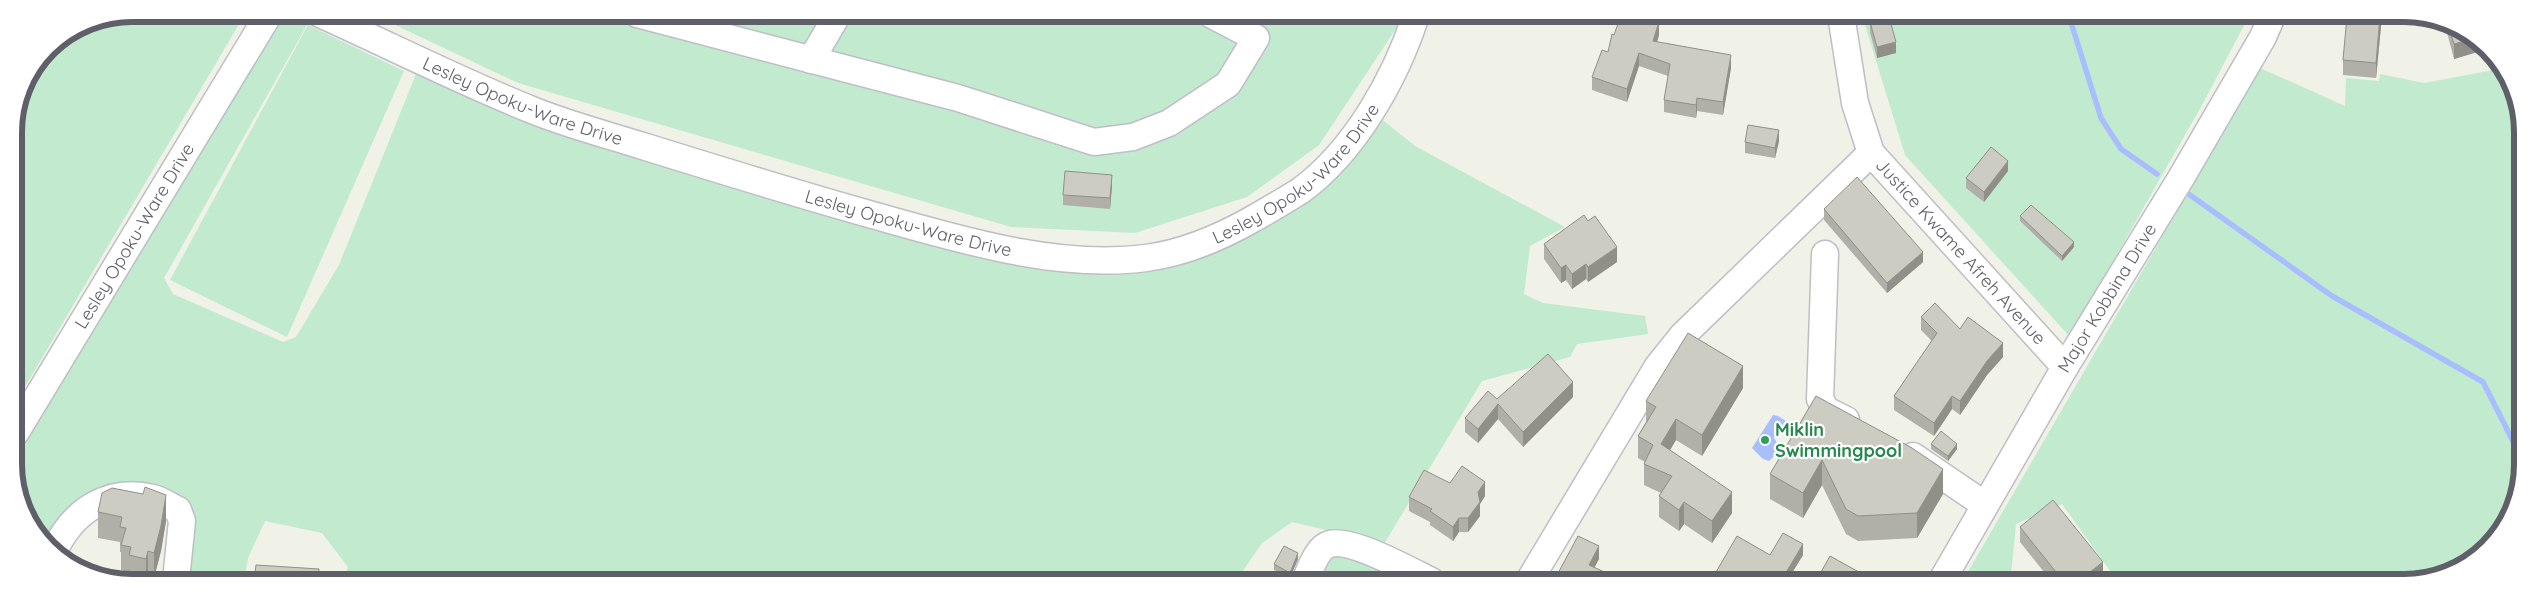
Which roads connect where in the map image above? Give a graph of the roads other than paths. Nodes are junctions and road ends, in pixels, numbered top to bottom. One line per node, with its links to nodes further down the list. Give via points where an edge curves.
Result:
1 (264, 22): 13 (street, Lesley Opoku-Ware Drive)
2 (338, 22): 6 (street, Lesley Opoku-Ware Drive, via 533,111 609,136 938,233 1062,260 1104,262 1181,252 1220,237 1301,190 1327,168 1360,128 1388,82)
3 (667, 22): 9 (street)
4 (833, 22): 9 (street)
5 (1225, 22): 9 (street, via 1256,38 1228,84 1169,123 1133,137 1094,142 958,98)
6 (1414, 22)
7 (1842, 22): 10 (street, Justice Kwame Afreh Avenue, via 1855,103)
8 (2269, 22): 12 (street, Major Kobbina Drive, via 2181,178)
9 (811, 60)
10 (1871, 153): 12 (street, Justice Kwame Afreh Avenue); 20 (street, via 1682,336 1664,358)
11 (1825, 254): 14 (street, via 1820,399 1826,410)
12 (2065, 367): 16 (street, Major Kobbina Drive)
13 (22, 422)
14 (1866, 429)
15 (1889, 442): 16 (street)
16 (1985, 505): 21 (street, Major Kobbina Drive)
17 (58, 544): 22 (street, via 63,533 92,504 120,496 154,498 178,510 182,522)
18 (1309, 573): 19 (street, via 1320,552 1330,544 1344,544 1377,555)
19 (1415, 573)
20 (1534, 573)
21 (1946, 573)
22 (177, 574)

